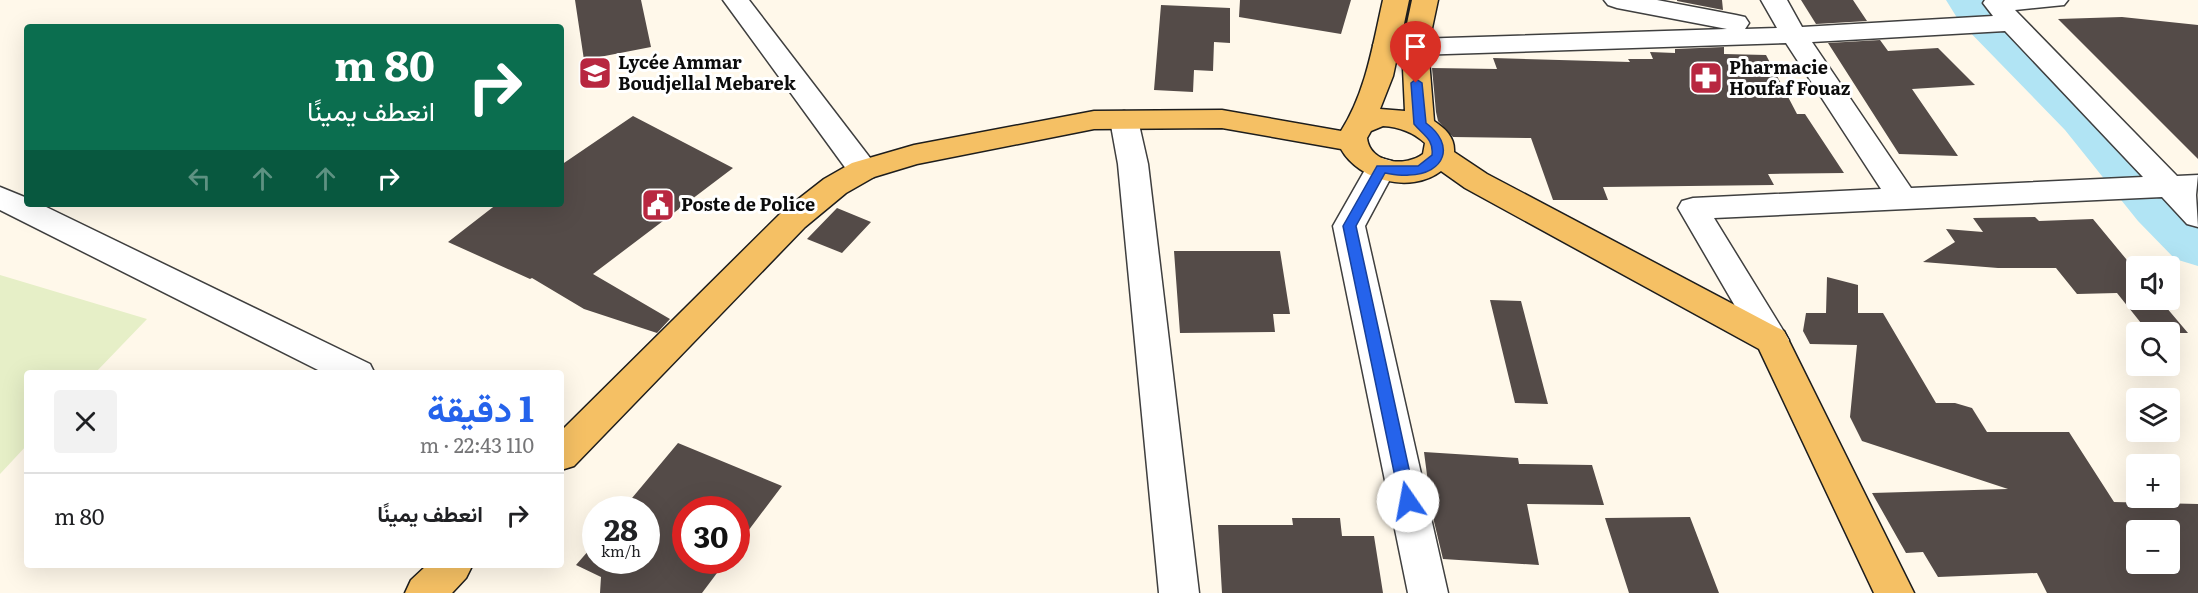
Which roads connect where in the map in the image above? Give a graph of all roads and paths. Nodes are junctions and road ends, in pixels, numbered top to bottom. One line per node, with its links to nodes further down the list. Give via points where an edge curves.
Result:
1 (736, 0): 16 (street)
2 (1396, 0): 9 (main road)
3 (1425, 0): 10 (main road)
4 (1617, 0): 8 (street)
5 (1774, 0): 8 (street)
6 (2055, 0): 7 (street)
7 (2001, 9): 8 (street); 18 (street)
8 (1794, 35): 10 (street); 20 (street)
9 (1386, 45): 10 (street); 13 (main road, via 1379,76)
10 (1414, 47): 12 (main road)
11 (1124, 120): 13 (main road, via 1221,119); 16 (main road, via 1094,120 914,155); 27 (street, via 1133,164)
12 (1420, 124): 13 (main road, via 1383,117); 14 (main road, via 1431,132 1439,146)
13 (1356, 133): 15 (main road, via 1358,154)
14 (1438, 155): 15 (main road, via 1421,169); 22 (main road, via 1476,181)
15 (1381, 168): 28 (street, via 1349,226)
16 (863, 170): 24 (main road, via 835,186 794,219)
17 (2198, 185): 18 (street)
18 (2167, 186): 20 (street); 21 (street)
19 (0, 197): 23 (street)
20 (1902, 198): 22 (street, via 1693,208)
21 (2198, 216)
22 (1772, 340): 29 (main road)
23 (350, 370)
24 (564, 452)
25 (450, 568): 26 (main road)
26 (425, 593)
27 (1179, 593)
28 (1428, 593)
29 (1894, 593)

